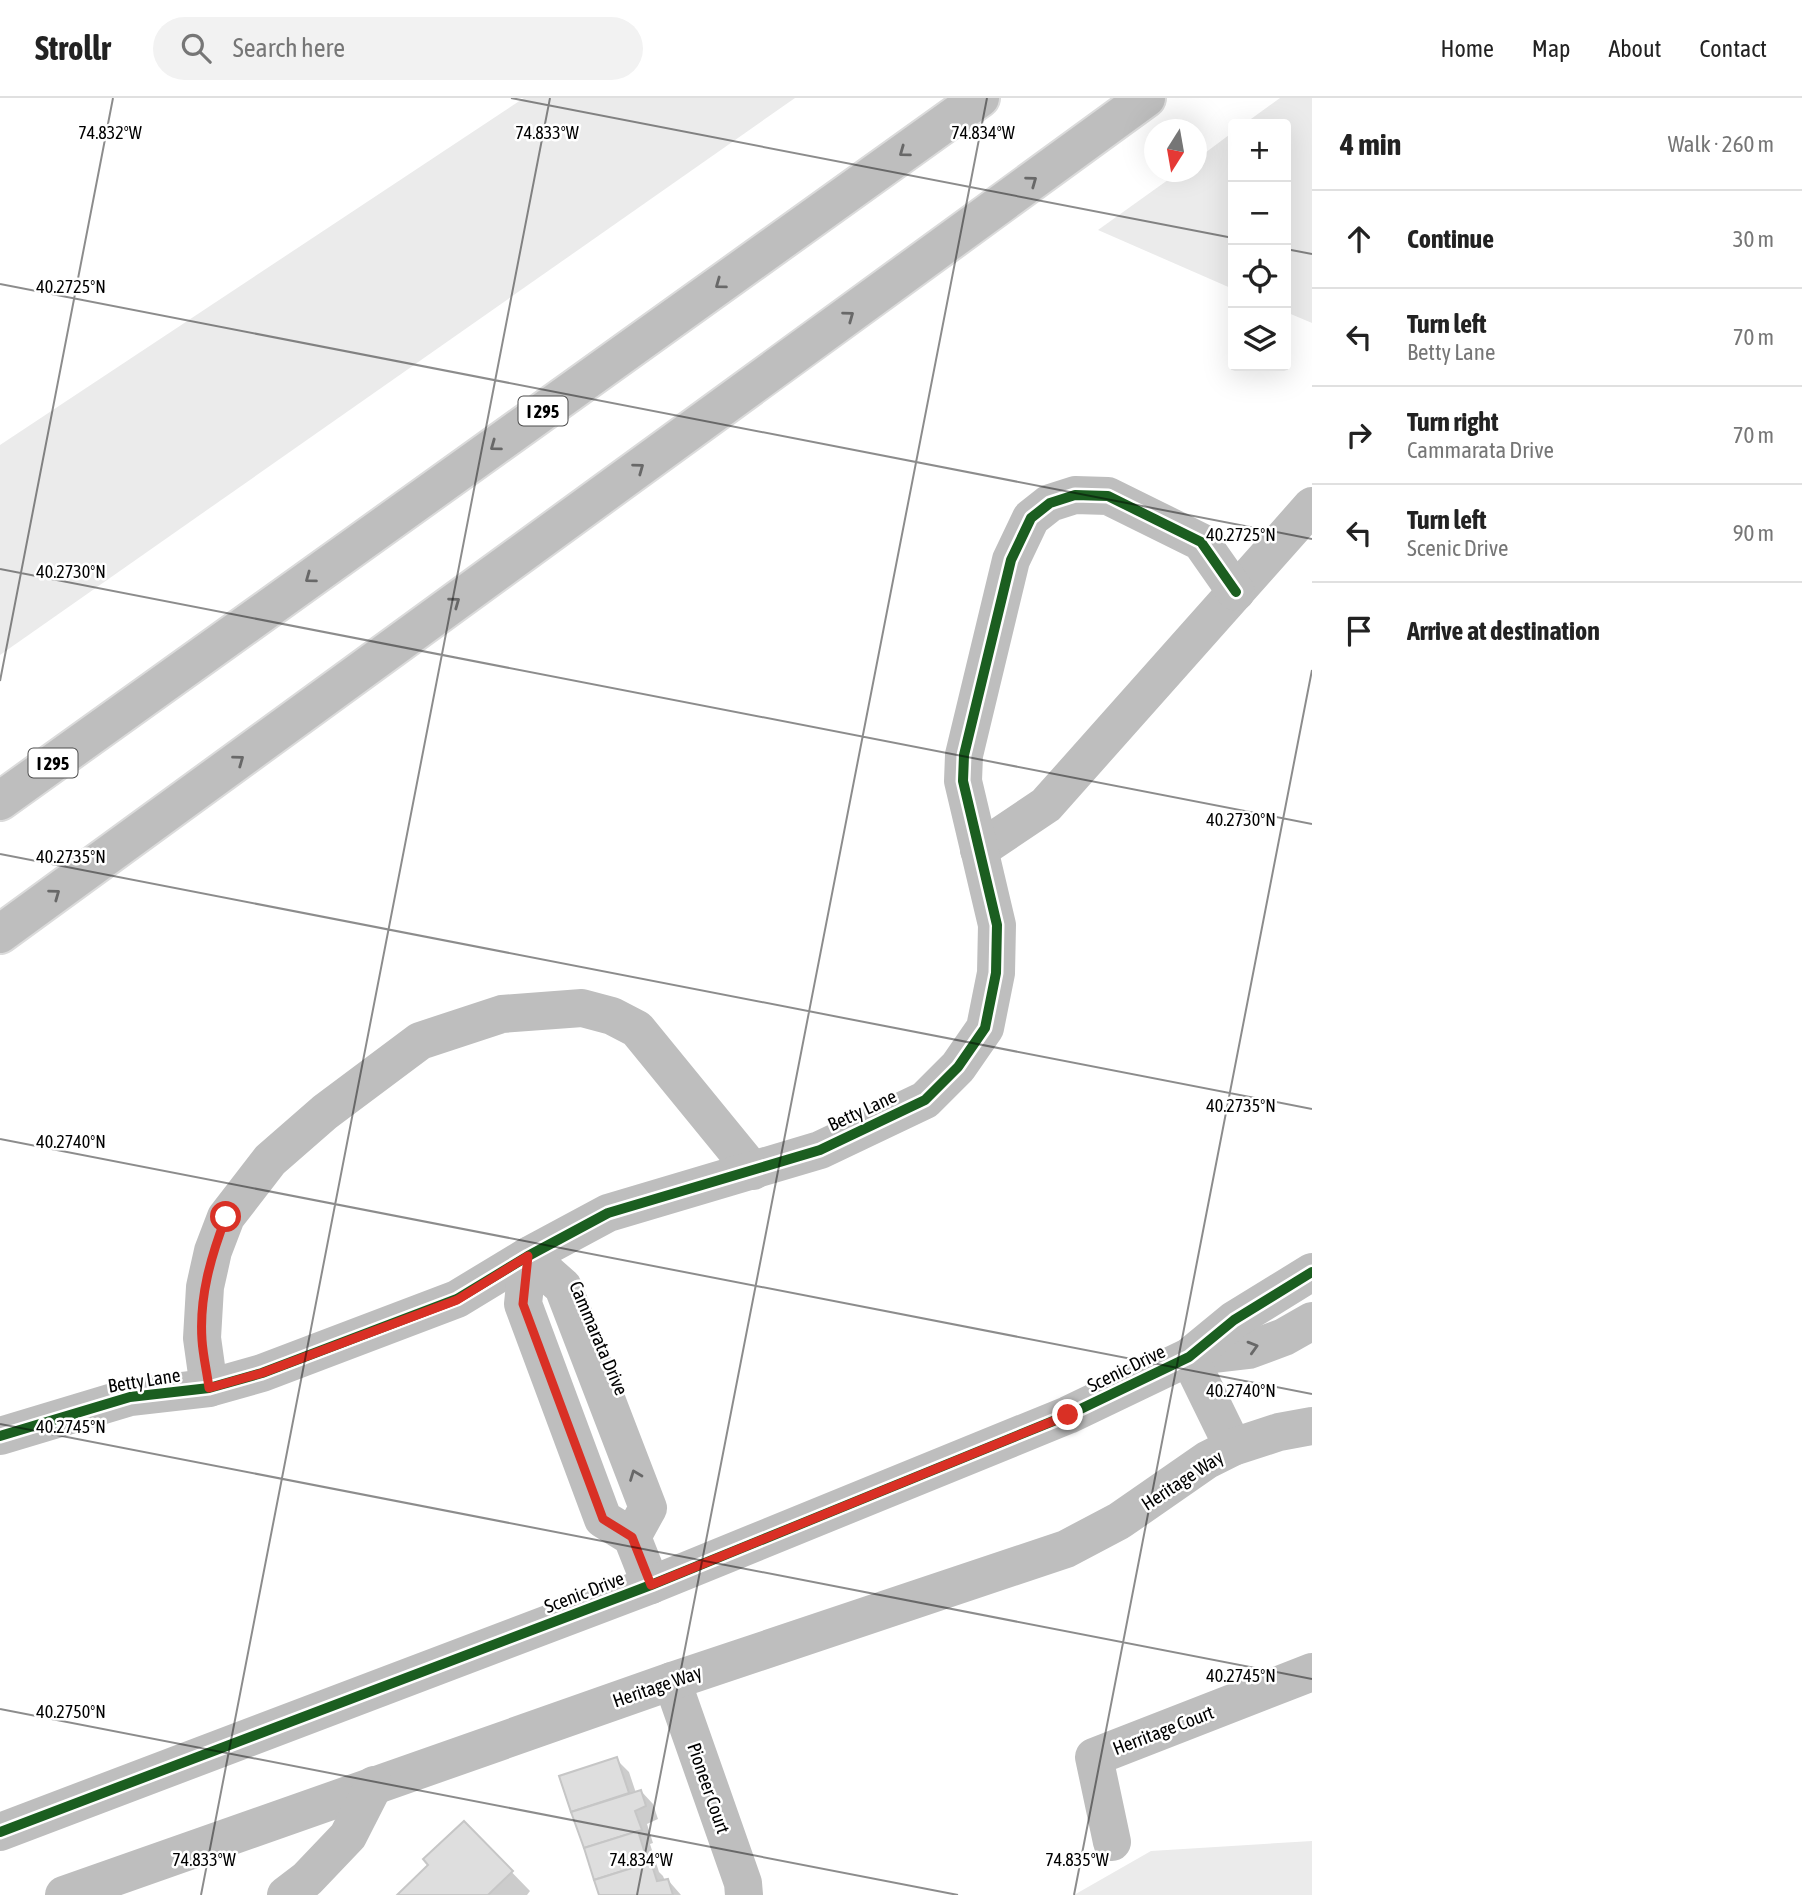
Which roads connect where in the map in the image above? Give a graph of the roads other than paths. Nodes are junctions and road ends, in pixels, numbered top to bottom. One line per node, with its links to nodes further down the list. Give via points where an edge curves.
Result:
1 (980, 98): 5 (main road, I 295, one-way to 5)
2 (1146, 98): 7 (main road, one-way to 2)
3 (1312, 506): 4 (main road)
4 (1236, 592): 6 (main road, via 1046,805); 6 (main road, Betty Lane, via 1201,542 1108,496 1074,495 1050,503 1031,518 1011,560 964,755 963,781)
5 (0, 801)
6 (979, 850): 8 (main road, Betty Lane, via 997,925 996,973 985,1028 958,1067 925,1100 820,1150)
7 (0, 934)
8 (753, 1171): 9 (main road, Betty Lane, via 608,1213); 13 (main road, via 637,1029 612,1016 582,1009 502,1014 420,1041 270,1160 226,1217 205,1287 202,1338)
9 (528, 1256): 13 (main road, Betty Lane, via 457,1300 262,1373); 17 (main road, Cammarata Drive, via 563,1287 648,1508 632,1537)
10 (1312, 1272): 12 (main road, Scenic Drive, via 1234,1320)
11 (1312, 1321): 12 (main road, Scenic Drive, one-way to 11, via 1249,1350)
12 (1189, 1357): 16 (main road); 17 (main road, Scenic Drive, via 1068,1415)
13 (209, 1388): 15 (main road, Betty Lane, via 130,1397)
14 (1312, 1426): 16 (main road)
15 (0, 1436)
16 (1233, 1447): 19 (main road, Heritage Way, via 1119,1521 1066,1549)
17 (651, 1585): 21 (main road, Scenic Drive)
18 (1312, 1672): 22 (main road, Herritage Court, via 1094,1757)
19 (671, 1681): 20 (main road, Heritage Way); 25 (main road, Pioneer Court)
20 (374, 1785): 23 (main road, Heritage Way); 24 (main road, via 348,1836)
21 (0, 1832)
22 (1112, 1842)
23 (64, 1895)
24 (286, 1895)
25 (744, 1895)

